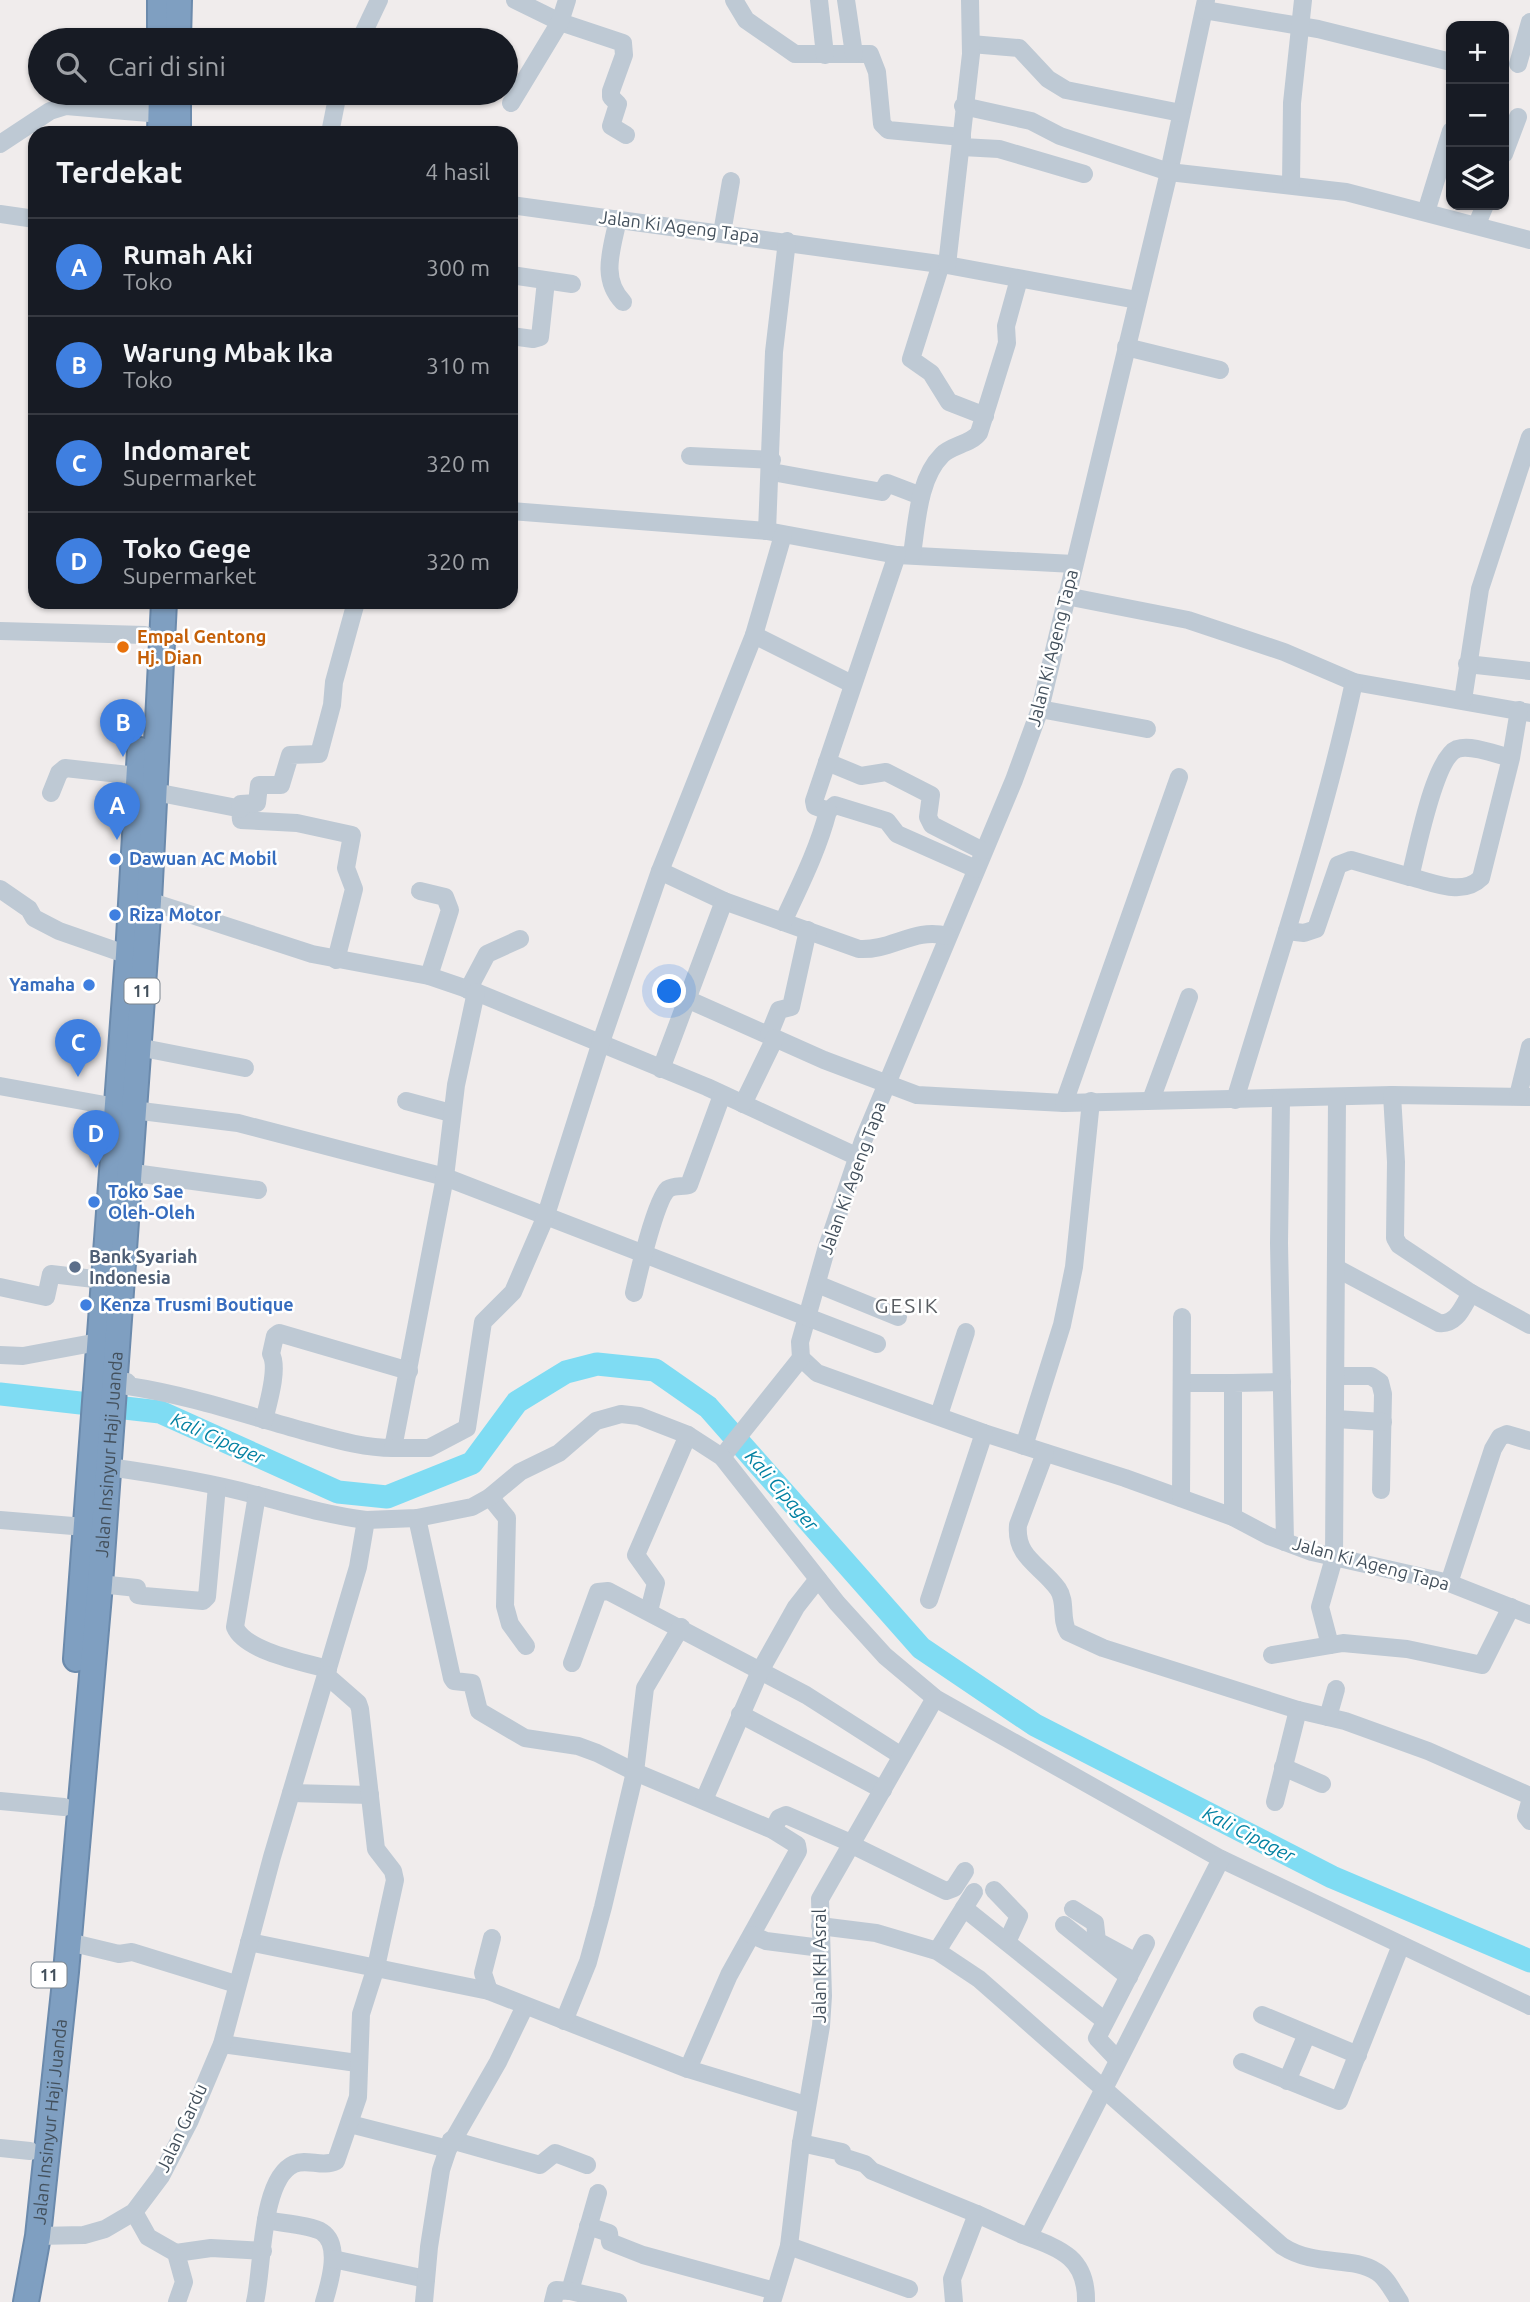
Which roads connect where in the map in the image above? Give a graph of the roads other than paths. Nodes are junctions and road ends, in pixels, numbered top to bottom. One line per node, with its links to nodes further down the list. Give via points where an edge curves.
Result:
1 (160, 0): 14 (highway)
2 (178, 0): 15 (highway)
3 (379, 0): 16 (street)
4 (515, 0): 12 (street)
5 (567, 0): 12 (street)
6 (734, 0): 20 (street, via 746,20 783,48 795,54)
7 (819, 0): 20 (street)
8 (846, 0): 19 (street)
9 (970, 0): 18 (street)
10 (1303, 0): 17 (street)
11 (1205, 5): 17 (street); 28 (street, Jalan Ki Ageng Tapa)
12 (560, 22): 23 (street); 32 (street, via 623,43 624,55 610,94 618,104 611,126)
13 (1530, 22): 22 (street)
14 (160, 28)
15 (178, 28)
16 (366, 28)
17 (1308, 28): 21 (street); 40 (street, via 1292,103)
18 (971, 44): 26 (street); 28 (street, via 1019,48 1048,79 1066,90)
19 (854, 54): 20 (street); 33 (street, via 873,57 885,128)
20 (825, 55)
21 (1446, 61)
22 (1517, 64)
23 (518, 91)
24 (178, 105): 30 (highway)
25 (336, 105): 31 (street)
26 (964, 106): 33 (street); 37 (street, via 1031,121 1060,136)
27 (161, 113): 34 (street, via 66,106 50,111)
28 (1181, 113): 37 (street, Jalan Ki Ageng Tapa)
29 (1518, 117): 36 (street)
30 (178, 126)
31 (331, 126)
32 (626, 135)
33 (962, 142): 38 (street); 51 (street)
34 (0, 144)
35 (1446, 147): 43 (street)
36 (1507, 147)
37 (1169, 172): 40 (street); 56 (street, Jalan Ki Ageng Tapa)
38 (1084, 174)
39 (731, 181): 48 (street)
40 (1296, 185): 43 (street)
41 (518, 206): 46 (street, Jalan Ki Ageng Tapa)
42 (1483, 210): 47 (street)
43 (1426, 212): 47 (street)
44 (0, 214): 45 (street)
45 (28, 218)
46 (618, 219): 48 (street, Jalan Ki Ageng Tapa); 57 (street, via 608,276 614,294)
47 (1477, 225): 49 (street)
48 (723, 227): 50 (street, Jalan Ki Ageng Tapa)
49 (1530, 240)
50 (788, 241): 51 (street, Jalan Ki Ageng Tapa); 64 (street, via 774,352)
51 (947, 258): 53 (street, Jalan Ki Ageng Tapa); 61 (street, via 911,359 931,373 949,402)
52 (518, 276): 54 (street)
53 (1019, 279): 56 (street, Jalan Ki Ageng Tapa); 61 (street, via 1006,326 1007,343)
54 (546, 281): 55 (street); 58 (street, via 540,337)
55 (572, 284)
56 (1139, 292): 59 (street, Jalan Ki Ageng Tapa)
57 (623, 302)
58 (518, 337)
59 (1126, 347): 60 (street); 70 (street, Jalan Ki Ageng Tapa)
60 (1220, 370)
61 (985, 416): 66 (street, via 977,437 938,459)
62 (1530, 437): 65 (street)
63 (690, 456): 64 (street)
64 (772, 466): 66 (street, via 882,492 887,483); 68 (street)
65 (1524, 480): 78 (street, via 1480,589)
66 (921, 496): 69 (street)
67 (518, 512): 68 (street)
68 (775, 533): 69 (street); 77 (street)
69 (904, 555): 70 (street); 81 (street)
70 (1074, 564): 71 (street, Jalan Ki Ageng Tapa)
71 (1066, 596): 80 (street, via 1188,621 1284,652); 83 (street, Jalan Ki Ageng Tapa)
72 (147, 609): 76 (highway, Jalan Insinyur Haji Juanda / 11)
73 (163, 609): 89 (highway, Jalan Insinyur Haji Juanda / 11)
74 (354, 609): 91 (street, via 319,754 290,755 281,785 259,785 257,803 241,803)
75 (0, 631): 76 (street)
76 (145, 635): 89 (highway, Jalan Insinyur Haji Juanda / 11)
77 (754, 635): 81 (street); 97 (street)
78 (1466, 664): 79 (street); 82 (street)
79 (1530, 671)
80 (1354, 682): 82 (street); 105 (street)
81 (852, 684): 87 (street)
82 (1463, 699): 84 (street)
83 (1040, 709): 85 (street); 95 (street, Jalan Ki Ageng Tapa)
84 (1525, 712): 86 (street)
85 (1147, 729)
86 (1518, 755): 98 (street, via 1465,748 1451,753 1438,774); 98 (street, via 1481,878 1467,888 1457,888)
87 (827, 762): 92 (street, via 814,801); 93 (street, via 861,776 886,772 928,793 932,799)
88 (1179, 778): 131 (street)
89 (147, 784): 90 (street, via 65,768); 91 (street); 101 (highway, Jalan Insinyur Haji Juanda / 11); 108 (highway, Jalan Insinyur Haji Juanda / 11)
90 (51, 793)
91 (240, 809): 109 (street, via 241,820 298,823 352,835 346,868 354,889)
92 (828, 811): 94 (street, via 835,805 887,821 897,834); 103 (street)
93 (929, 821): 94 (street); 95 (street)
94 (918, 845): 96 (street)
95 (983, 851): 96 (street, Jalan Ki Ageng Tapa)
96 (976, 869): 106 (street, Jalan Ki Ageng Tapa)
97 (660, 871): 102 (street); 115 (street)
98 (1410, 877): 105 (street, via 1342,861 1316,929)
99 (0, 889): 108 (street, via 59,932)
100 (420, 891): 110 (street, via 445,897 450,910)
101 (149, 901): 109 (street); 116 (highway, Jalan Insinyur Haji Juanda / 11)
102 (724, 901): 103 (street); 113 (street)
103 (783, 922): 104 (street)
104 (808, 930): 106 (street, via 872,950 924,933); 114 (street, via 791,1007 779,1010)
105 (1287, 931): 128 (street)
106 (947, 936): 120 (street, Jalan Ki Ageng Tapa)
107 (520, 939): 111 (street, via 487,954)
108 (128, 955): 133 (highway, Jalan Insinyur Haji Juanda / 11)
109 (336, 960): 110 (street)
110 (429, 976): 111 (street)
111 (472, 991): 115 (street); 134 (street)
112 (1189, 997): 127 (street)
113 (689, 1000): 114 (street); 119 (street)
114 (772, 1036): 120 (street); 132 (street)
115 (600, 1045): 119 (street); 139 (street)
116 (138, 1047): 118 (street); 133 (highway, Jalan Insinyur Haji Juanda / 11)
117 (1530, 1047): 124 (street)
118 (245, 1068)
119 (661, 1069): 122 (street)
120 (889, 1083): 131 (street, via 917,1095); 135 (street, Jalan Ki Ageng Tapa)
121 (0, 1086): 133 (street)
122 (722, 1095): 132 (street); 140 (street, via 689,1185 667,1189)
123 (1392, 1095): 124 (street); 125 (street); 146 (street, via 1395,1238)
124 (1524, 1096)
125 (1336, 1097): 126 (street); 141 (street)
126 (1281, 1099): 128 (street); 159 (street)
127 (1151, 1100): 128 (street); 130 (street)
128 (1235, 1100)
129 (406, 1101): 134 (street)
130 (1091, 1101): 131 (street); 170 (street, via 1074,1267 1062,1325)
131 (1064, 1103)
132 (743, 1104): 135 (street)
133 (125, 1109): 136 (highway, Jalan Insinyur Haji Juanda / 11); 137 (street, via 238,1123); 142 (highway, Jalan Insinyur Haji Juanda / 11)
134 (451, 1112): 137 (street)
135 (858, 1157): 143 (street, Jalan Ki Ageng Tapa)
136 (127, 1172): 138 (street); 157 (highway, Jalan Insinyur Haji Juanda / 11)
137 (445, 1177): 139 (street); 156 (street)
138 (258, 1190)
139 (545, 1217): 140 (street); 171 (street, via 513,1292 483,1322 467,1430 429,1448)
140 (643, 1252): 145 (street); 147 (street)
141 (1338, 1269): 146 (street, via 1439,1323 1446,1324 1458,1315); 158 (street)
142 (103, 1280): 144 (street, via 51,1274 46,1297); 152 (highway, Jalan Insinyur Haji Juanda / 11)
143 (817, 1284): 147 (street, Jalan Ki Ageng Tapa); 148 (street)
144 (0, 1287)
145 (634, 1293)
146 (1471, 1293): 150 (street)
147 (808, 1315): 153 (street); 155 (street, Jalan Ki Ageng Tapa, via 800,1342)
148 (898, 1317)
149 (1182, 1317): 160 (street)
150 (1530, 1325)
151 (966, 1332): 162 (street)
152 (98, 1342): 154 (street, via 23,1356); 157 (highway, Jalan Insinyur Haji Juanda / 11)
153 (877, 1344)
154 (0, 1355)
155 (801, 1358): 162 (street, Jalan Ki Ageng Tapa, via 817,1373); 173 (street)
156 (409, 1371): 164 (street, via 279,1333 271,1353 272,1387); 171 (street)
157 (116, 1376): 164 (street, via 128,1386 183,1396); 166 (highway, Jalan Insinyur Haji Juanda / 11)
158 (1336, 1376): 163 (street); 165 (street, via 1377,1378 1383,1394)
159 (1283, 1381): 161 (street); 185 (street)
160 (1183, 1383): 161 (street); 179 (street)
161 (1233, 1383): 180 (street)
162 (939, 1415): 167 (street, Jalan Ki Ageng Tapa)
163 (1336, 1419): 165 (street); 186 (street)
164 (264, 1420): 171 (street, via 372,1449)
165 (1383, 1422): 176 (street)
166 (101, 1433): 174 (highway, Jalan Insinyur Haji Juanda / 11); 184 (highway, Jalan Insinyur Haji Juanda / 11)
167 (984, 1433): 170 (street, Jalan Ki Ageng Tapa); 190 (street)
168 (688, 1434): 173 (street); 178 (street, via 627,1414 602,1419 559,1453 520,1472); 192 (street, via 636,1555 656,1583)
169 (1530, 1441): 188 (street, via 1507,1434 1493,1449)
170 (1024, 1446): 172 (street, Jalan Ki Ageng Tapa)
171 (393, 1448)
172 (1045, 1453): 179 (street, Jalan Ki Ageng Tapa); 204 (street, via 1017,1536 1020,1548 1058,1589 1068,1632 1102,1648)
173 (725, 1455): 187 (street)
174 (109, 1467): 175 (street); 189 (highway, Jalan Insinyur Haji Juanda / 11)
175 (217, 1486): 177 (street); 189 (street, via 203,1601 144,1596 138,1595 137,1588)
176 (1381, 1490)
177 (257, 1495): 183 (street, via 317,1513); 201 (street, via 235,1627 239,1637 250,1643)
178 (489, 1497): 181 (street, via 461,1511); 196 (street, via 507,1518 505,1606 510,1624)
179 (1181, 1498): 180 (street, Jalan Ki Ageng Tapa)
180 (1233, 1517): 185 (street, Jalan Ki Ageng Tapa)
181 (418, 1518): 183 (street); 209 (street, via 452,1678 472,1684 479,1711 525,1738 578,1746)
182 (0, 1520): 184 (street)
183 (366, 1520): 201 (street, Jalan Gardu, via 358,1567)
184 (85, 1527): 197 (highway, Jalan Insinyur Haji Juanda / 11)
185 (1285, 1542): 186 (street, Jalan Ki Ageng Tapa)
186 (1334, 1558): 188 (street, Jalan Ki Ageng Tapa); 195 (street, via 1322,1617)
187 (818, 1579): 200 (street); 203 (street, via 885,1656)
188 (1449, 1583): 191 (street, Jalan Ki Ageng Tapa)
189 (100, 1584): 197 (highway, Jalan Insinyur Haji Juanda / 11)
190 (929, 1600)
191 (1501, 1603): 193 (street, Jalan Ki Ageng Tapa); 195 (street, via 1482,1665 1407,1649)
192 (649, 1611): 194 (street); 199 (street, via 601,1591)
193 (1530, 1615)
194 (681, 1627): 200 (street); 209 (street, via 645,1688)
195 (1330, 1645): 198 (street)
196 (526, 1646)
197 (85, 1647): 219 (highway, Jalan Insinyur Haji Juanda / 11); 233 (highway, Jalan Insinyur Haji Juanda / 11)
198 (1272, 1655)
199 (572, 1663)
200 (760, 1671): 205 (street); 207 (street)
201 (327, 1672): 212 (street, Jalan Gardu); 213 (street, via 360,1709)
202 (1336, 1689): 206 (street)
203 (935, 1698): 207 (street, Jalan KH Asral); 223 (street)
204 (1298, 1710): 206 (street); 208 (street)
205 (740, 1714): 211 (street); 215 (street)
206 (1328, 1717): 214 (street, via 1428,1751)
207 (900, 1755): 211 (street, Jalan KH Asral)
208 (1283, 1767): 210 (street); 217 (street)
209 (635, 1772): 215 (street); 248 (street, via 595,1938)
210 (1322, 1784)
211 (883, 1790): 222 (street, Jalan KH Asral)
212 (291, 1793): 213 (street); 234 (street, Jalan Gardu)
213 (370, 1795): 240 (street, via 377,1853 395,1875)
214 (1530, 1796)
215 (704, 1800): 221 (street)
216 (0, 1801): 219 (street)
217 (1275, 1802)
218 (1530, 1802): 220 (street, via 1526,1816)
219 (64, 1807): 242 (highway, Jalan Insinyur Haji Juanda / 11)
220 (1530, 1821)
221 (773, 1830): 222 (street, via 786,1815); 230 (street, via 797,1845 798,1851)
222 (851, 1844): 224 (street, via 946,1891 954,1888); 229 (street, Jalan KH Asral, via 820,1899)
223 (1221, 1859): 237 (street); 253 (street)
224 (965, 1871)
225 (994, 1890): 235 (street, via 1019,1916)
226 (1073, 1909): 227 (street)
227 (1095, 1923): 232 (street); 241 (street, via 1094,1938)
228 (1064, 1925): 232 (street)
229 (820, 1926): 238 (street, Jalan KH Asral); 239 (street, via 876,1933)
230 (752, 1935): 238 (street); 256 (street, via 729,1975)
231 (492, 1938): 244 (street, via 483,1973)
232 (1084, 1941): 241 (street)
233 (69, 1942): 242 (highway, Jalan Insinyur Haji Juanda / 11); 243 (street, via 119,1954 132,1952)
234 (249, 1942): 240 (street); 243 (street, Jalan Gardu)
235 (1007, 1942): 239 (street, via 969,1900); 249 (street)
236 (1146, 1943): 241 (street)
237 (1401, 1945): 246 (street); 252 (street)
238 (821, 1948): 259 (street, Jalan KH Asral, via 821,2026)
239 (937, 1951): 258 (street, via 979,1979)
240 (376, 1967): 244 (street); 255 (street, via 361,2014)
241 (1133, 1969): 249 (street)
242 (58, 1971): 264 (highway, Jalan Insinyur Haji Juanda / 11); 271 (highway, Jalan Insinyur Haji Juanda / 11)
243 (236, 1984): 251 (street, Jalan Gardu)
244 (489, 1991): 245 (street)
245 (525, 2006): 248 (street); 262 (street)
246 (1530, 2006)
247 (1262, 2015): 250 (street)
248 (564, 2021): 256 (street)
249 (1105, 2021): 253 (street, via 1097,2038)
250 (1307, 2034): 252 (street); 257 (street)
251 (222, 2044): 255 (street); 267 (street, Jalan Gardu, via 174,2154)
252 (1358, 2055): 257 (street, via 1336,2102)
253 (1117, 2059): 258 (street)
254 (1242, 2062): 257 (street)
255 (357, 2063): 260 (street, via 358,2097)
256 (688, 2069): 259 (street)
257 (1287, 2081)
258 (1104, 2086): 272 (street); 291 (street, via 1282,2246 1312,2260 1351,2263 1377,2272)
259 (806, 2105): 261 (street, Jalan KH Asral)
260 (350, 2124): 262 (street); 269 (street, via 336,2161 298,2162 288,2168 271,2195)
261 (801, 2143): 268 (street, via 842,2152 843,2157 866,2164 872,2171); 273 (street, Jalan KH Asral)
262 (449, 2145): 265 (street, via 540,2165 555,2153); 277 (street)
263 (0, 2148): 264 (street)
264 (30, 2151): 281 (highway, Jalan Insinyur Haji Juanda / 11)
265 (587, 2165)
266 (598, 2193): 270 (street)
267 (134, 2212): 271 (street, Jalan Gardu, via 84,2235); 275 (street, via 144,2233)
268 (977, 2214): 272 (street); 289 (street, via 952,2279)
269 (267, 2220): 274 (street); 276 (street, via 322,2232)
270 (588, 2226): 279 (street); 280 (street, via 609,2233 610,2242 643,2255)
271 (38, 2236): 282 (highway, Jalan Insinyur Haji Juanda / 11)
272 (1026, 2236): 290 (street, via 1064,2251 1080,2269)
273 (789, 2246): 278 (street); 280 (street, Jalan KH Asral)
274 (263, 2251): 275 (street, via 194,2248); 284 (street)
275 (176, 2253): 283 (street, via 184,2282)
276 (333, 2259): 277 (street); 285 (street)
277 (426, 2279): 286 (street)
278 (909, 2289)
279 (570, 2291): 287 (street, via 556,2290); 288 (street)
280 (774, 2296)
281 (10, 2302)
282 (26, 2302)
283 (177, 2302)
284 (255, 2302)
285 (324, 2302)
286 (424, 2302)
287 (553, 2302)
288 (618, 2302)
289 (954, 2302)
290 (1086, 2302)
291 (1400, 2302)

